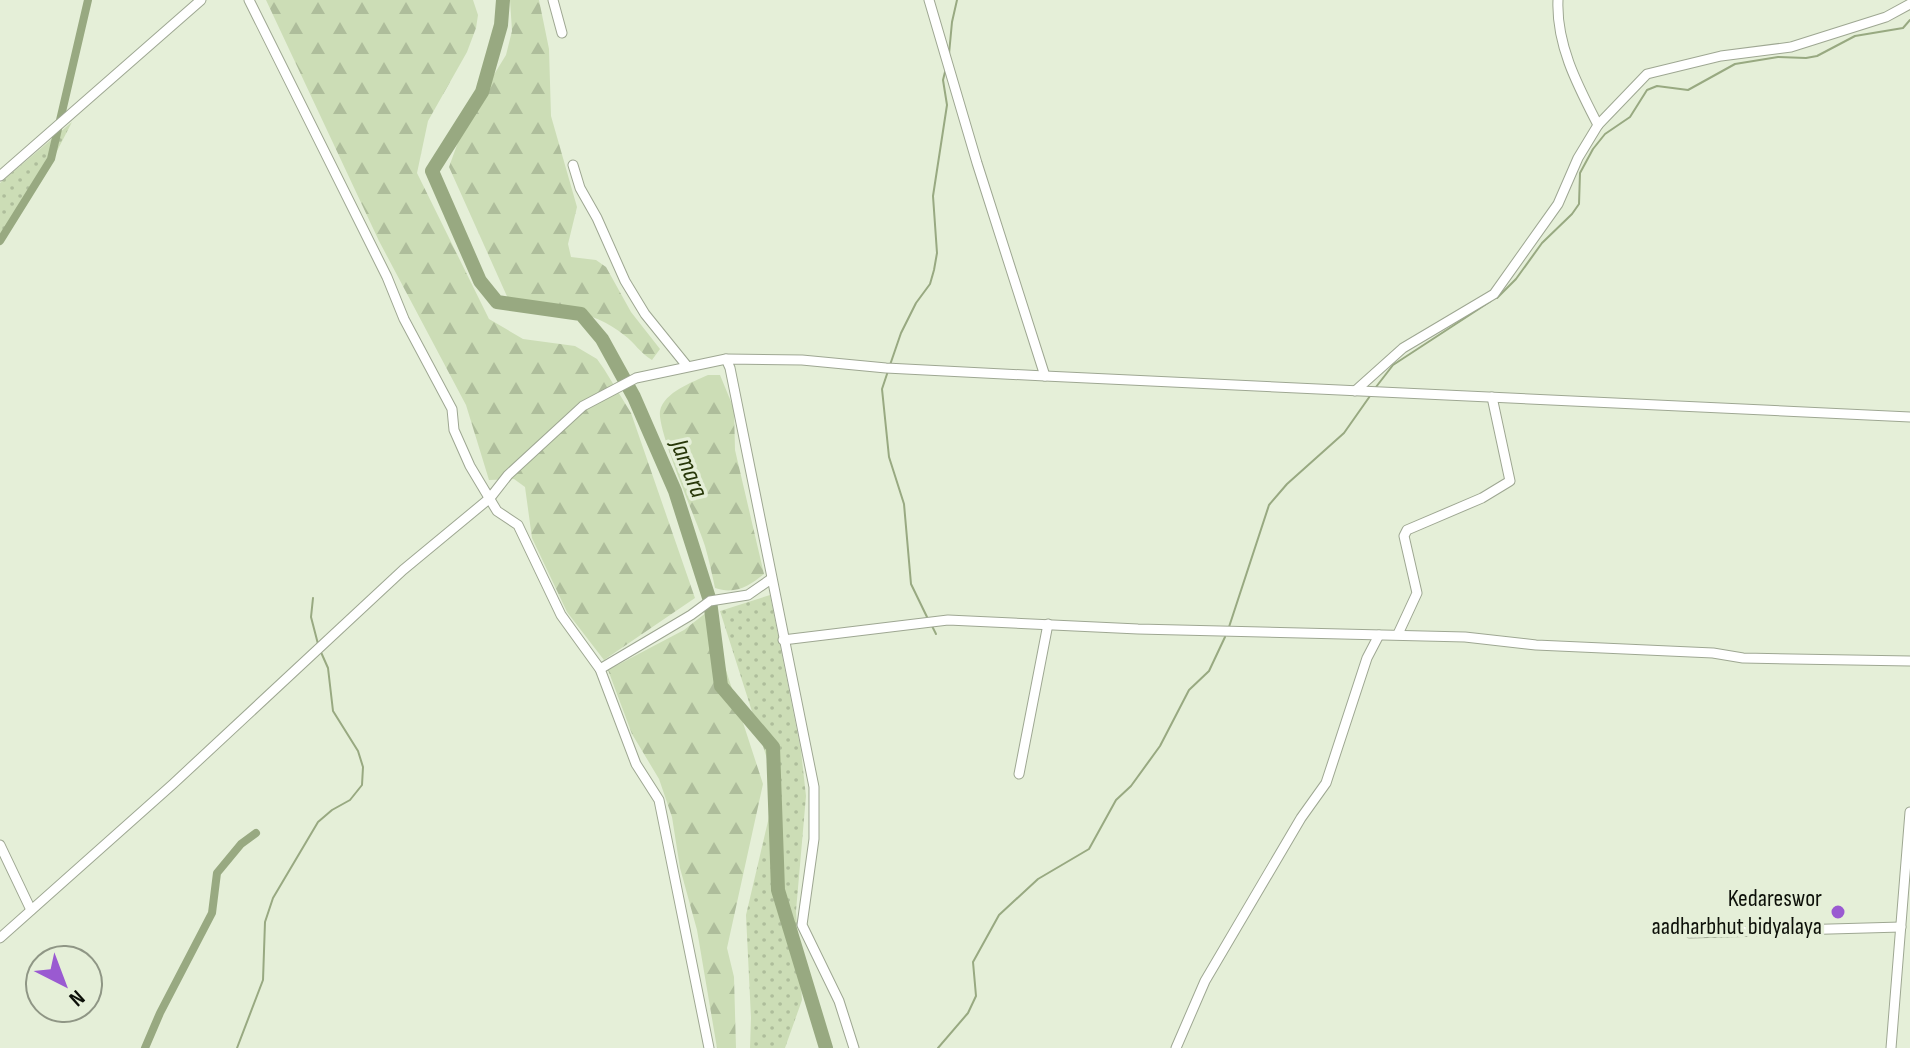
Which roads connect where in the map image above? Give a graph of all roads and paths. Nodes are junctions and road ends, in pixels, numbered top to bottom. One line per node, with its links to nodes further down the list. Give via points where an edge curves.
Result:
1 (201, 0): 10 (street)
2 (249, 0): 17 (street, via 452,409 454,430)
3 (553, 0): 7 (street)
4 (929, 0): 13 (street)
5 (1558, 0): 8 (street, via 1568,61)
6 (1910, 4): 8 (street, via 1886,17 1791,47 1721,56 1647,74)
7 (562, 33)
8 (1598, 125): 14 (street, via 1558,204 1494,294 1403,348)
9 (573, 165): 12 (street, via 625,281)
10 (0, 176)
11 (726, 359): 12 (street); 13 (street); 18 (street)
12 (687, 366): 17 (street, via 636,378 583,406)
13 (1045, 376): 14 (street)
14 (1355, 391): 15 (street)
15 (1492, 397): 16 (street); 20 (street, via 1510,481 1407,530 1417,593)
16 (1910, 417)
17 (490, 498): 24 (street, via 497,511 518,525 561,615); 28 (street, via 403,570)
18 (771, 579): 22 (street); 24 (street, via 748,595 710,601)
19 (1048, 624): 21 (street); 22 (street, via 948,620); 25 (street)
20 (1398, 634): 21 (street); 23 (street, via 1743,658)
21 (1379, 635): 34 (street, via 1326,783 1205,981)
22 (783, 640): 33 (street, via 814,787 814,839 802,925 839,1001)
23 (1910, 661)
24 (600, 669): 32 (street, via 636,764 659,800)
25 (1019, 774)
26 (1910, 812): 29 (street)
27 (0, 845): 28 (street)
28 (31, 910): 31 (street)
29 (1901, 927): 30 (street); 35 (street)
30 (1690, 933)
31 (0, 938)
32 (709, 1048)
33 (854, 1048)
34 (1176, 1048)
35 (1891, 1048)

